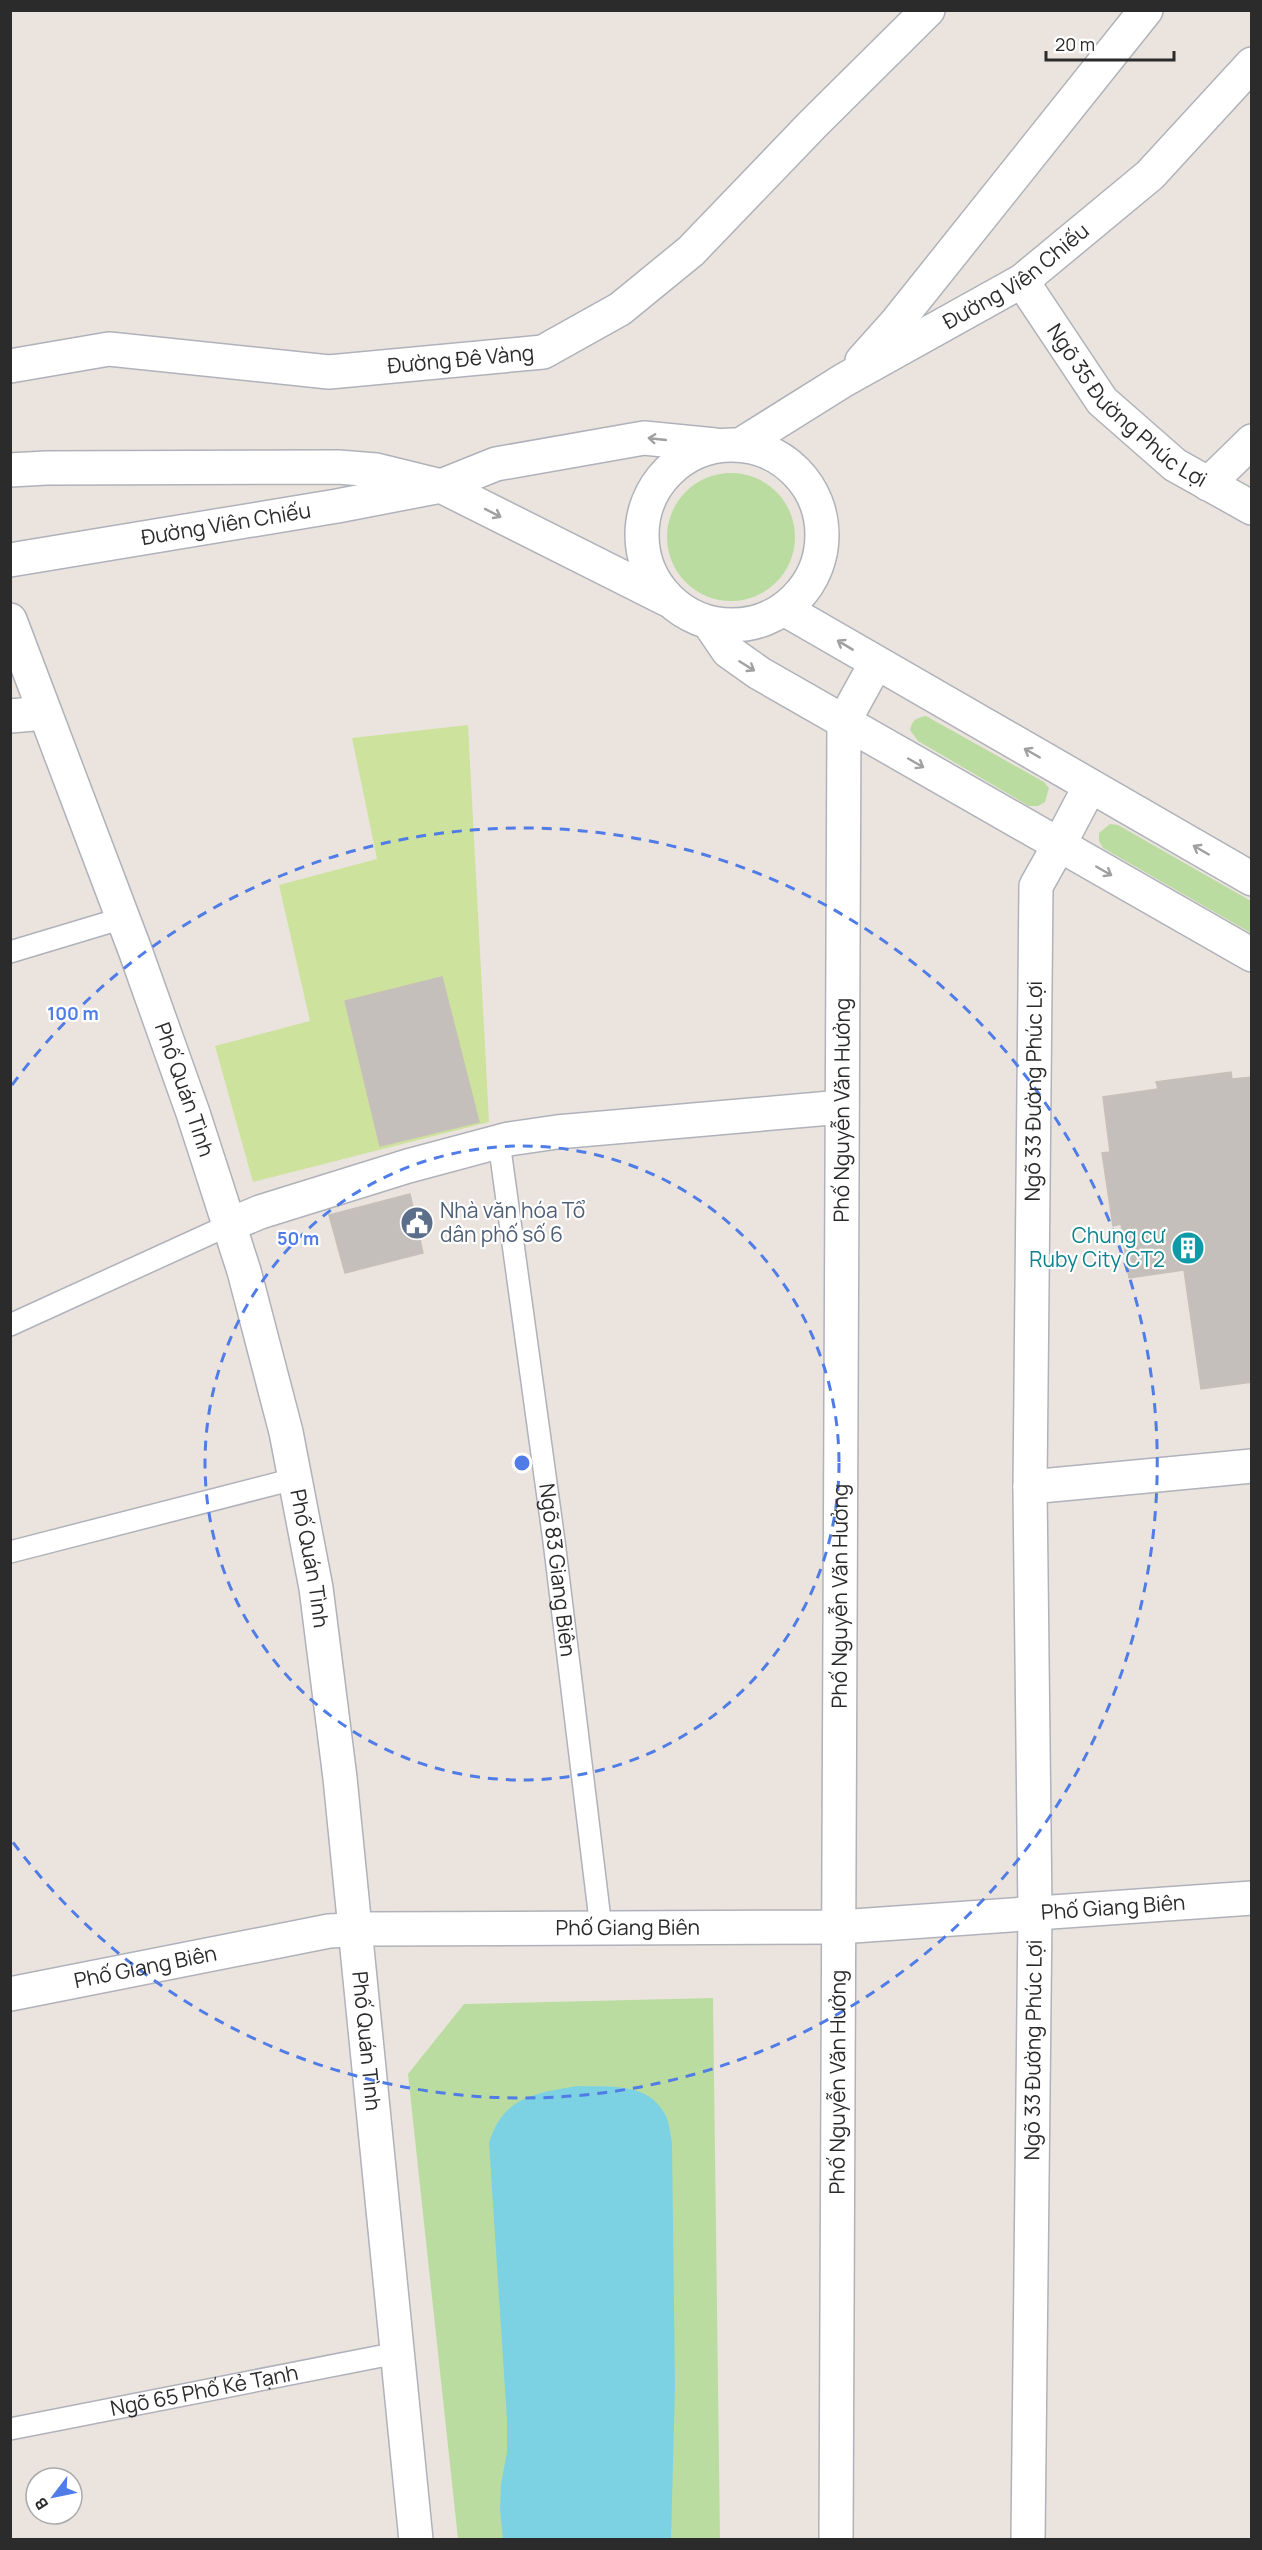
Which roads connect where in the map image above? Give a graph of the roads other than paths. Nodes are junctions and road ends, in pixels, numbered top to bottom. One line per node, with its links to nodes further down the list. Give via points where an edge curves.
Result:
1 (928, 10): 5 (street, Đường Đê Vàng, via 691,251 620,309 543,352 329,372 110,349)
2 (1146, 10): 6 (street, via 896,323)
3 (1251, 64): 4 (street, Đường Viên Chiếu, via 1150,175)
4 (1022, 281): 6 (street, Đường Viên Chiếu); 10 (street, Ngõ 35 Đường Phúc Lợi, via 1102,401 1175,465)
5 (10, 366)
6 (844, 380): 8 (street, Đường Viên Chiếu)
7 (1251, 441): 10 (street)
8 (730, 444): 11 (street, Đường Viên Chiếu, one-way to 11, via 644,438 496,464); 14 (street, via 678,462 657,483 644,510 641,540 648,569); 15 (street, via 776,456 810,491 820,518 822,545 814,572 799,596)
9 (10, 470): 11 (street, via 338,467 376,470)
10 (1208, 484): 12 (street, Ngõ 35 Đường Phúc Lợi)
11 (441, 486): 13 (street, Đường Viên Chiếu); 14 (street, one-way to 14)
12 (1251, 508)
13 (10, 560)
14 (668, 600): 17 (street)
15 (784, 609): 17 (street, via 756,623); 18 (street, one-way to 15)
16 (10, 620): 19 (street, Phố Quán Tình)
17 (709, 623): 21 (street, one-way to 21, via 740,661)
18 (876, 663): 21 (street, Phố Nguyễn Văn Hưởng); 22 (street, one-way to 18)
19 (45, 712): 20 (street); 25 (street, Phố Quán Tình)
20 (10, 716)
21 (844, 722): 23 (street, one-way to 23); 28 (street, Phố Nguyễn Văn Hưởng)
22 (1090, 786): 23 (street, Ngõ 33 Đường Phúc Lợi); 24 (street, one-way to 22)
23 (1059, 845): 27 (street, one-way to 27); 34 (street, Ngõ 33 Đường Phúc Lợi, via 1036,886)
24 (1251, 879)
25 (123, 918): 26 (lane); 30 (street, Phố Quán Tình, via 190,1102)
26 (10, 952)
27 (1251, 955)
28 (842, 1107): 29 (street, via 557,1132); 38 (street, Phố Nguyễn Văn Hưởng)
29 (499, 1142): 30 (street, via 408,1166); 39 (lane, Ngõ 83 Giang Biên)
30 (229, 1225): 31 (lane); 33 (street, Phố Quán Tình, via 286,1432)
31 (10, 1325)
32 (1251, 1466): 34 (street)
33 (294, 1479): 35 (lane); 40 (street, Phố Quán Tình, via 316,1588)
34 (1030, 1487): 37 (street, Ngõ 33 Đường Phúc Lợi)
35 (10, 1552)
36 (1251, 1899): 37 (street, Phố Giang Biên)
37 (1035, 1913): 38 (street, Phố Giang Biên); 46 (street, Ngõ 33 Đường Phúc Lợi)
38 (839, 1927): 39 (street, Phố Giang Biên); 45 (street, Phố Nguyễn Văn Hưởng)
39 (602, 1928): 40 (street, Phố Giang Biên)
40 (355, 1930): 41 (street, Phố Giang Biên, via 329,1931); 42 (street, Phố Quán Tình)
41 (10, 1994)
42 (397, 2353): 43 (lane, Ngõ 65 Phố Kẻ Tạnh); 44 (street, Phố Quán Tình)
43 (10, 2429)
44 (416, 2540)
45 (836, 2540)
46 (1028, 2540)

